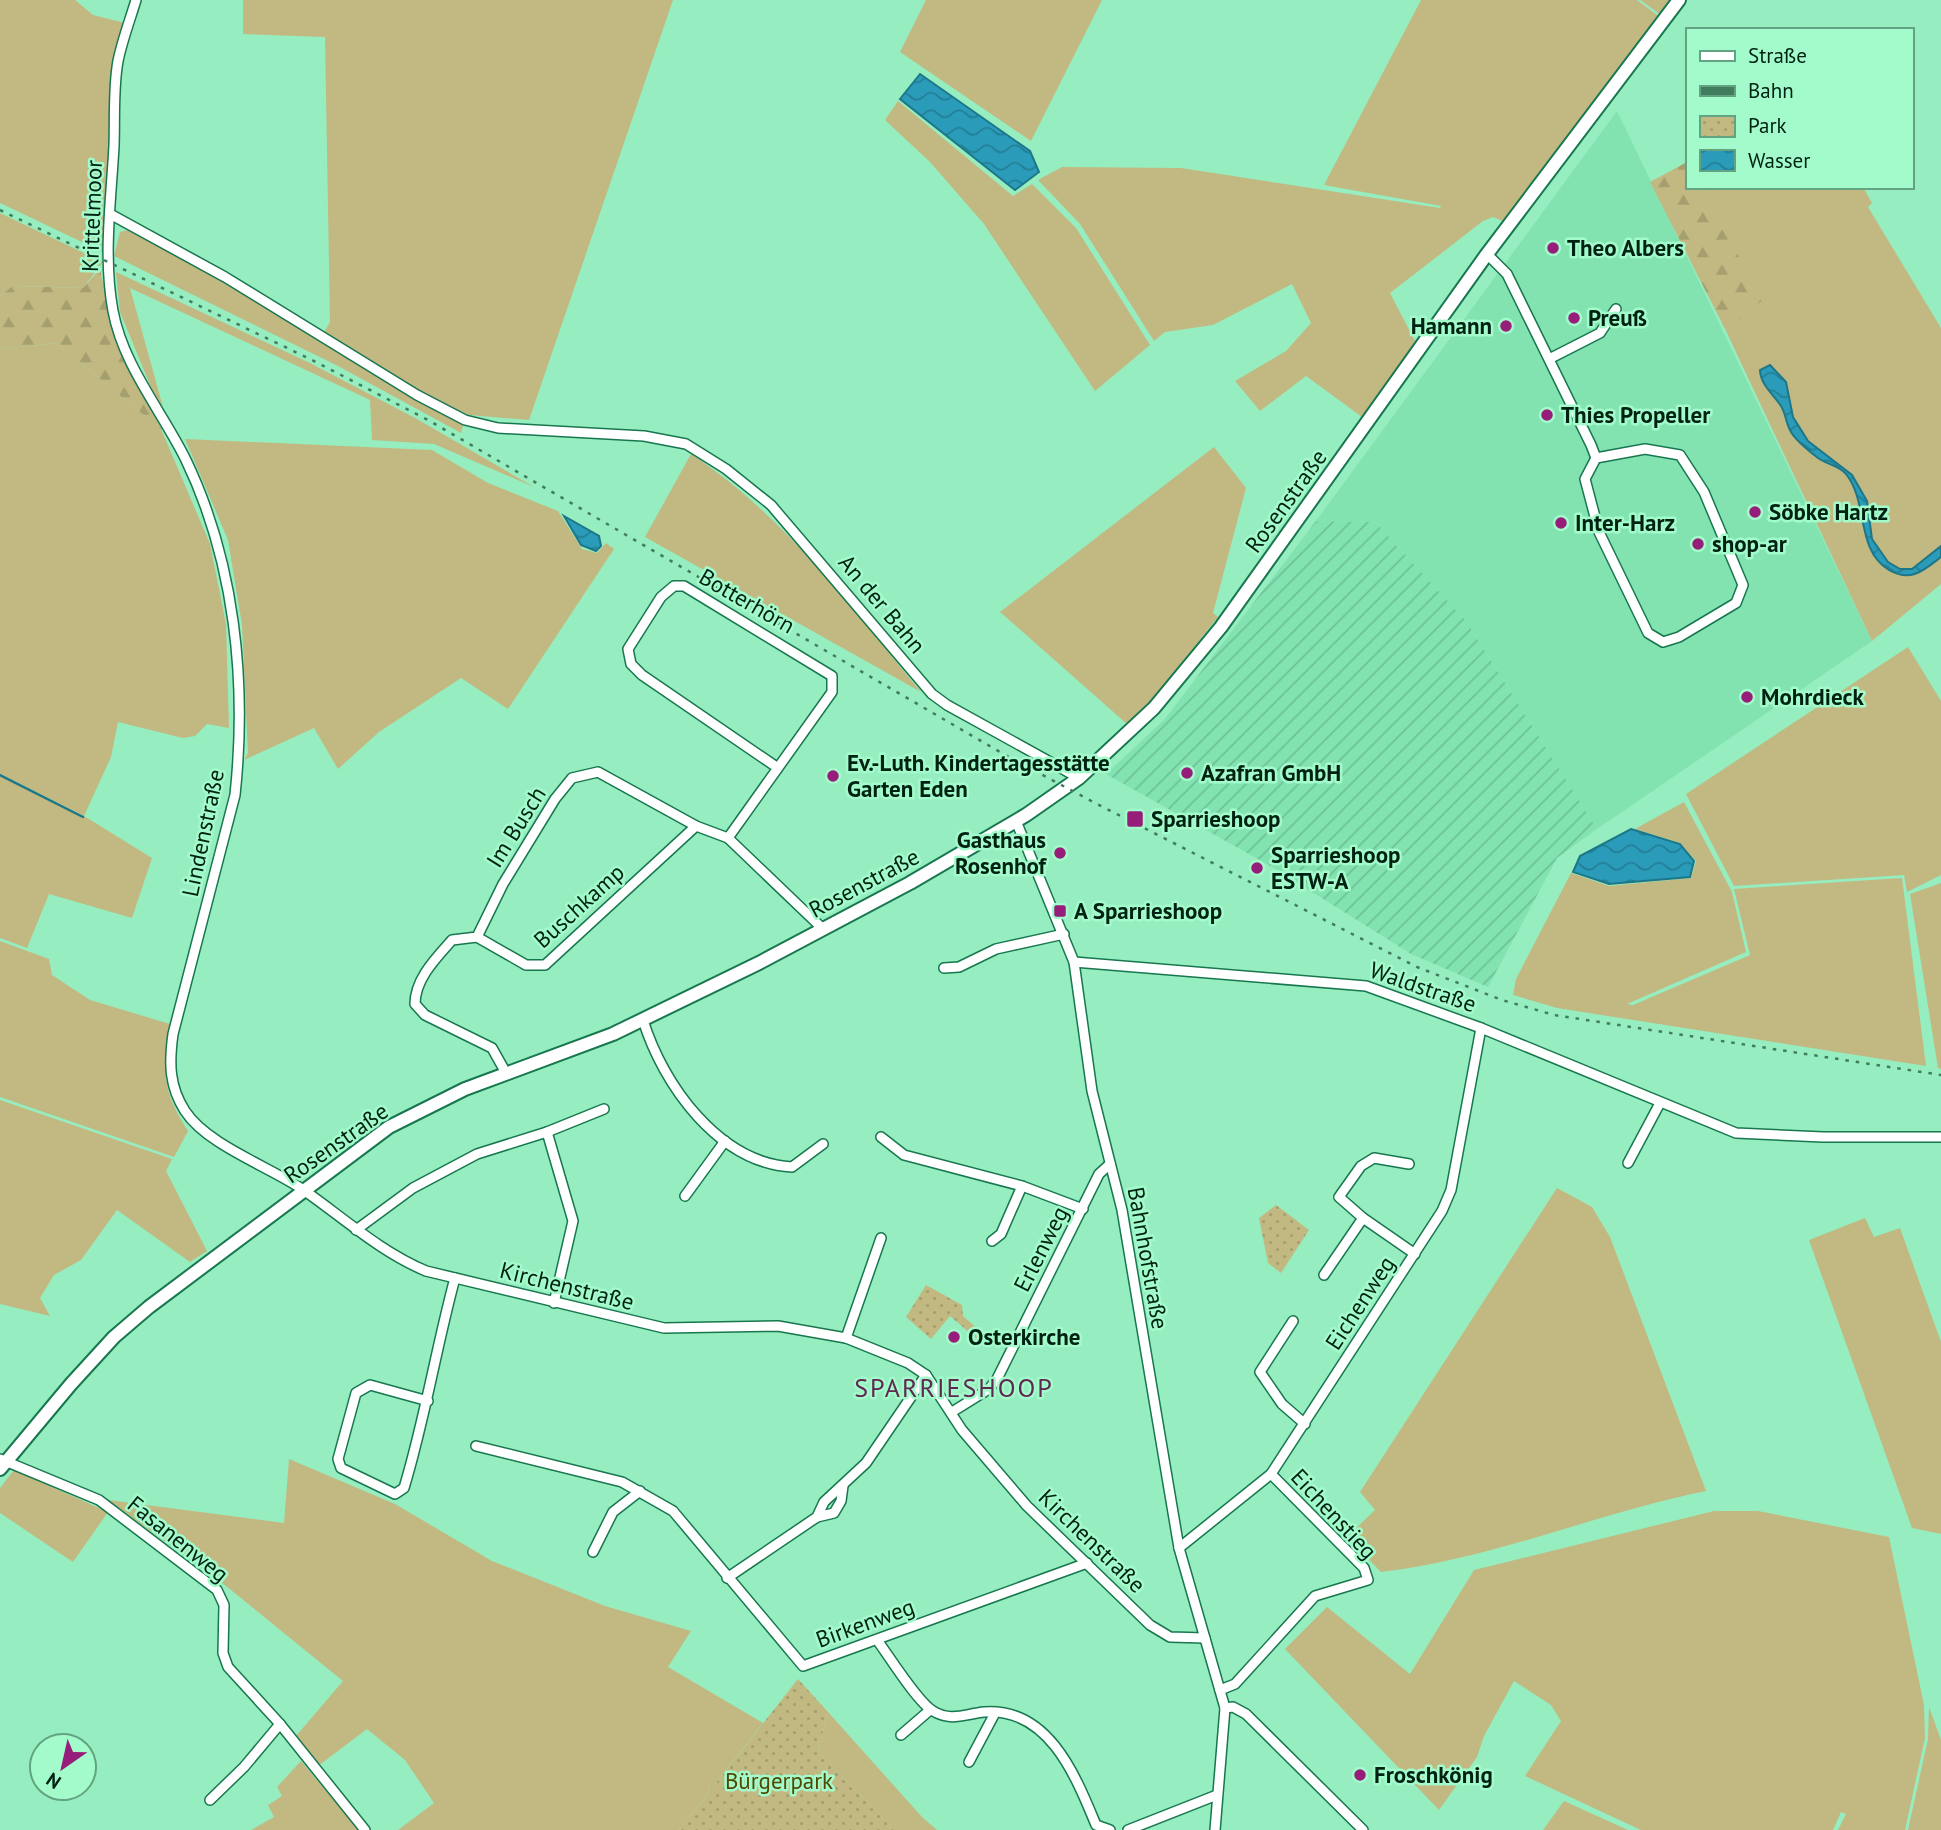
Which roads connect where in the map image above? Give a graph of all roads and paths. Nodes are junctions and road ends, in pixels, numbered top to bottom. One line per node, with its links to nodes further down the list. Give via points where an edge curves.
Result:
1 (136, 0): 3 (street, Krittelmoor, via 118,62)
2 (1679, 0): 4 (main road, Rosenstraße)
3 (110, 214): 7 (street, Krittelmoor, via 107,262 113,313 133,367); 10 (street, An der Bahn, via 465,420 498,428 686,444 771,505 932,694)
4 (1487, 254): 6 (street, via 1507,274); 10 (main road, Rosenstraße, via 1221,627 1154,708)
5 (1616, 309): 6 (street, via 1600,333)
6 (1551, 358): 8 (street)
7 (166, 424): 33 (street, Lindenstraße, via 206,508 224,565 235,642 238,732 230,818 173,1034 169,1064 173,1090 186,1114 206,1133)
8 (1596, 458): 8 (street, via 1585,479 1599,532 1648,633 1663,642 1736,603 1744,585 1704,492 1680,455 1645,449)
9 (778, 768): 9 (street, Botterhörn, via 832,692 832,676 684,586 674,586 661,597 628,649 631,664); 13 (street, Botterhörn)
10 (1079, 778): 11 (main road, Rosenstraße)
11 (1016, 821): 14 (main road, Rosenstraße); 15 (street, Bahnhofstraße)
12 (696, 826): 13 (street, Im Busch); 16 (street, Buschkamp, via 545,965 526,965); 16 (street, Im Busch, via 598,772 572,778 503,884)
13 (728, 838): 14 (street, Im Busch)
14 (823, 929): 19 (main road, Rosenstraße)
15 (1063, 934): 17 (street, Bahnhofstraße); 18 (street, via 996,949 959,967)
16 (477, 937): 21 (street, via 452,940 427,969 415,1004 425,1015 492,1048)
17 (1074, 962): 20 (street, Waldstraße, via 1366,986); 30 (street, Bahnhofstraße, via 1092,1091)
18 (944, 968)
19 (643, 1020): 21 (main road, Rosenstraße); 27 (street, via 678,1095)
20 (1481, 1028): 22 (street, Waldstraße); 40 (street, Eichenweg, via 1451,1190)
21 (506, 1073): 33 (main road, Rosenstraße, via 389,1127)
22 (1660, 1103): 26 (street, Waldstraße, via 1736,1133); 29 (street)
23 (604, 1109): 24 (street)
24 (547, 1132): 37 (street, via 477,1154 413,1188); 43 (street, via 573,1221)
25 (881, 1137): 32 (street, via 904,1155)
26 (1941, 1137)
27 (725, 1141): 28 (street, via 769,1166 792,1167); 34 (street)
28 (823, 1144)
29 (1628, 1163)
30 (1110, 1164): 35 (street, Erlenweg, via 1099,1174); 54 (street, Bahnhofstraße, via 1122,1210)
31 (1409, 1164): 36 (street, via 1374,1158 1361,1166 1339,1197)
32 (1021, 1186): 35 (street); 39 (street, via 1001,1234)
33 (304, 1190): 37 (street, Kirchenstraße); 51 (main road, Rosenstraße, via 114,1337)
34 (685, 1196)
35 (1083, 1209): 48 (street, Erlenweg, via 997,1379)
36 (1363, 1218): 40 (street); 41 (street)
37 (356, 1230): 42 (street, Kirchenstraße, via 400,1260)
38 (881, 1238): 45 (street)
39 (992, 1241)
40 (1415, 1254): 49 (street, Eichenweg)
41 (1324, 1276)
42 (455, 1279): 43 (street, Kirchenstraße); 47 (street)
43 (554, 1303): 45 (street, Kirchenstraße, via 664,1328 778,1326)
44 (1293, 1321): 49 (street, via 1259,1371 1282,1404)
45 (846, 1338): 46 (street, Kirchenstraße)
46 (926, 1375): 48 (street, Kirchenstraße); 57 (street, via 866,1463 824,1502 817,1517)
47 (428, 1401): 47 (street, via 404,1488 395,1494 341,1468 338,1459 356,1393 362,1388 370,1385)
48 (952, 1412): 56 (street, Kirchenstraße, via 1027,1506)
49 (1305, 1424): 52 (street, Eichenweg)
50 (476, 1446): 53 (street, Birkenweg, via 622,1482)
51 (2, 1463): 64 (street, Fasanenweg, via 99,1500 217,1590 224,1605 223,1653 228,1667)
52 (1271, 1474): 54 (street, Eichenweg); 60 (street, Eichenstieg, via 1364,1567 1368,1580 1315,1596 1235,1684)
53 (640, 1491): 55 (street, via 612,1512); 57 (street, Birkenweg, via 674,1511)
54 (1179, 1548): 58 (street, Bahnhofstraße)
55 (593, 1552)
56 (1087, 1563): 58 (street, Kirchenstraße, via 1150,1625 1170,1637); 59 (street, Birkenweg)
57 (727, 1578): 59 (street, Birkenweg, via 803,1666)
58 (1205, 1638): 60 (street, Bahnhofstraße)
59 (877, 1640): 62 (street)
60 (1220, 1690): 61 (street, Bahnhofstraße)
61 (1225, 1708): 67 (street); 74 (street, via 1246,1714)
62 (930, 1710): 63 (street, via 947,1718); 65 (street)
63 (995, 1713): 66 (street); 69 (street, via 1018,1717 1049,1739 1070,1764)
64 (280, 1724): 68 (street); 70 (street, Fasanenweg)
65 (901, 1735)
66 (969, 1762)
67 (1217, 1795): 72 (street); 73 (street)
68 (210, 1800)
69 (1092, 1828): 71 (street)
70 (365, 1830)
71 (1110, 1830)
72 (1128, 1830)
73 (1215, 1830)
74 (1363, 1830)

